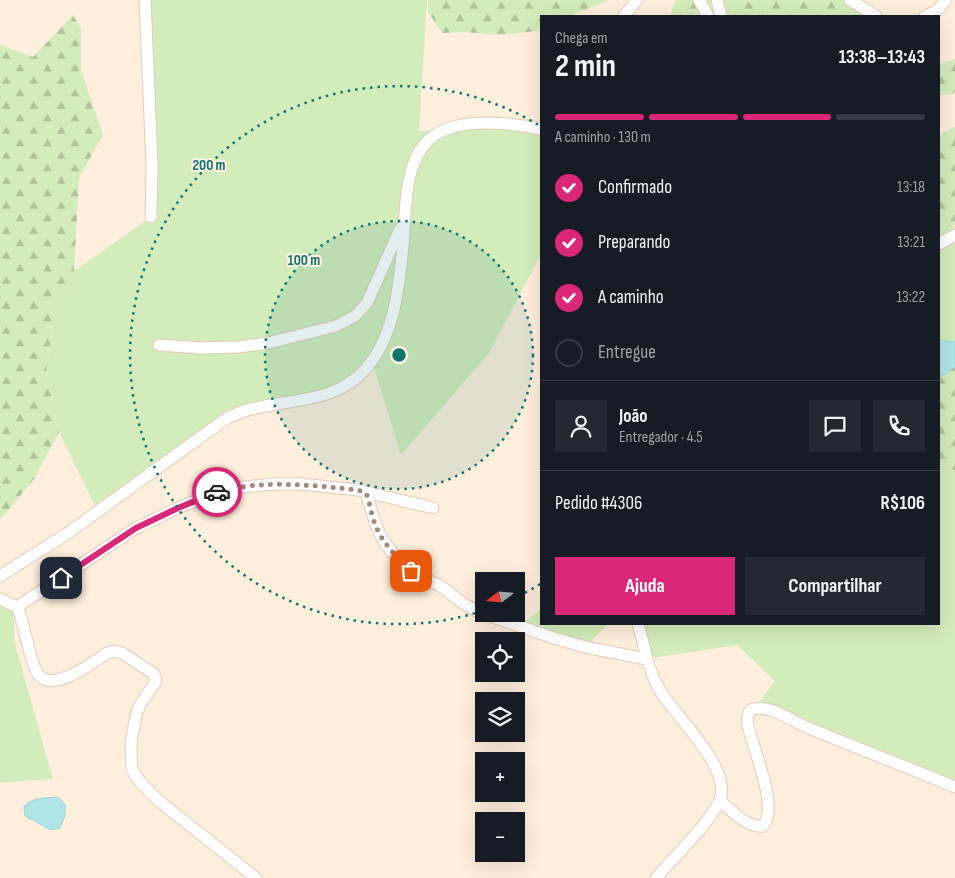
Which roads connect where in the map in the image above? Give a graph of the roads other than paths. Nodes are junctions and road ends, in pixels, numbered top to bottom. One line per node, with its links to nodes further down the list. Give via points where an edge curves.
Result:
1 (145, 0): 13 (street, via 152,164)
2 (637, 0): 7 (street)
3 (699, 0): 8 (street)
4 (717, 0): 9 (street)
5 (850, 0): 10 (street)
6 (946, 0): 11 (street, via 937,11)
7 (625, 15)
8 (707, 15)
9 (721, 15)
10 (874, 15)
11 (927, 15)
12 (540, 130): 14 (street, via 469,123 452,126 431,138 416,157)
13 (150, 217)
14 (404, 218): 17 (street, via 367,303 354,316 336,326 238,347); 20 (street, via 393,315 381,346 361,374 335,392 257,408 227,418 68,533)
15 (955, 235): 16 (street)
16 (940, 243)
17 (159, 345)
18 (366, 493): 19 (street); 22 (street, via 301,484 225,489 136,528); 23 (street, via 375,524 396,557 411,571)
19 (433, 508)
20 (0, 576)
21 (0, 599): 22 (street)
22 (17, 607): 29 (street, via 33,663 39,676 45,680 72,675 114,651 155,676 156,681 136,715 131,743 132,770 159,801)
23 (475, 610)
24 (508, 622): 26 (street, via 585,647)
25 (638, 625): 26 (street)
26 (646, 659): 28 (street, via 661,692 717,767 722,782)
27 (955, 787): 28 (street, via 779,714 756,708 748,714 747,721 766,787 768,820 763,826 757,826)
28 (720, 801): 30 (street, via 706,822)
29 (256, 878)
30 (656, 878)

